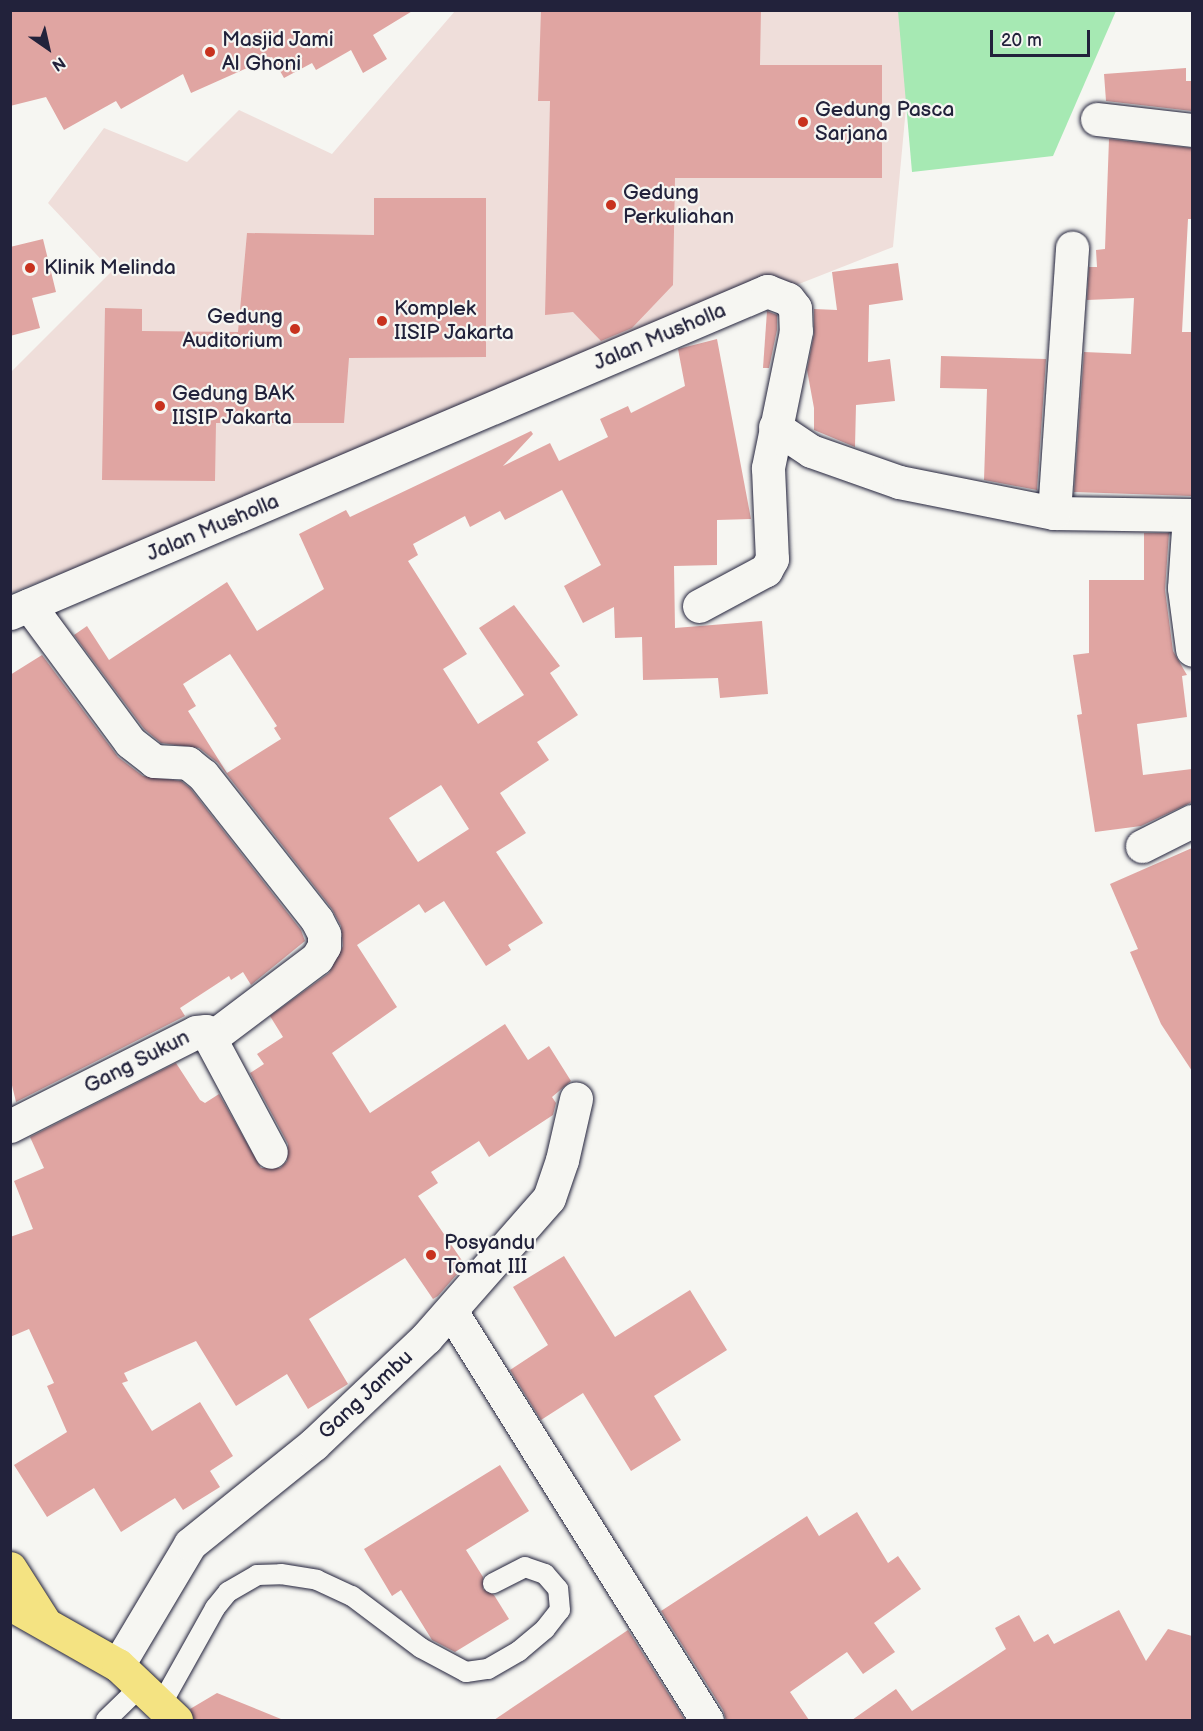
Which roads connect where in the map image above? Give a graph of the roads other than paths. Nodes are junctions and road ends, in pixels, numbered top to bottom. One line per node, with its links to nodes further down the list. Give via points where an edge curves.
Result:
1 (1097, 118): 2 (street)
2 (1192, 130)
3 (1072, 248): 5 (street)
4 (775, 427): 5 (street, via 811,450 898,482); 7 (street, via 768,468 772,559 766,570); 8 (street, Jalan Musholla, via 796,331 795,308 788,299 767,291)
5 (1054, 513): 6 (street)
6 (1191, 515): 9 (street, via 1184,588)
7 (699, 606)
8 (20, 609): 12 (street, via 130,742 154,760 188,763 203,775 324,934 324,946 317,958)
9 (1192, 649)
10 (1192, 820): 11 (street)
11 (1142, 846)
12 (212, 1037): 14 (street, Gang Sukun, via 206,1031 196,1032); 15 (street, Gang Sukun)
13 (576, 1099): 16 (street, Gang Jambu, via 549,1198)
14 (10, 1126)
15 (271, 1152)
16 (451, 1311): 21 (street, Gang Jambu, via 314,1444 190,1544 156,1598); 23 (street)
17 (10, 1568): 20 (main road)
18 (493, 1583): 21 (lane, via 525,1567 545,1574 558,1589 560,1610 519,1651 488,1669 466,1672 446,1664 352,1596 317,1580 257,1575 228,1592 202,1627 182,1671)
19 (10, 1604): 20 (main road)
20 (43, 1620): 21 (main road)
21 (145, 1684): 22 (lane)
22 (106, 1720)
23 (707, 1720)

